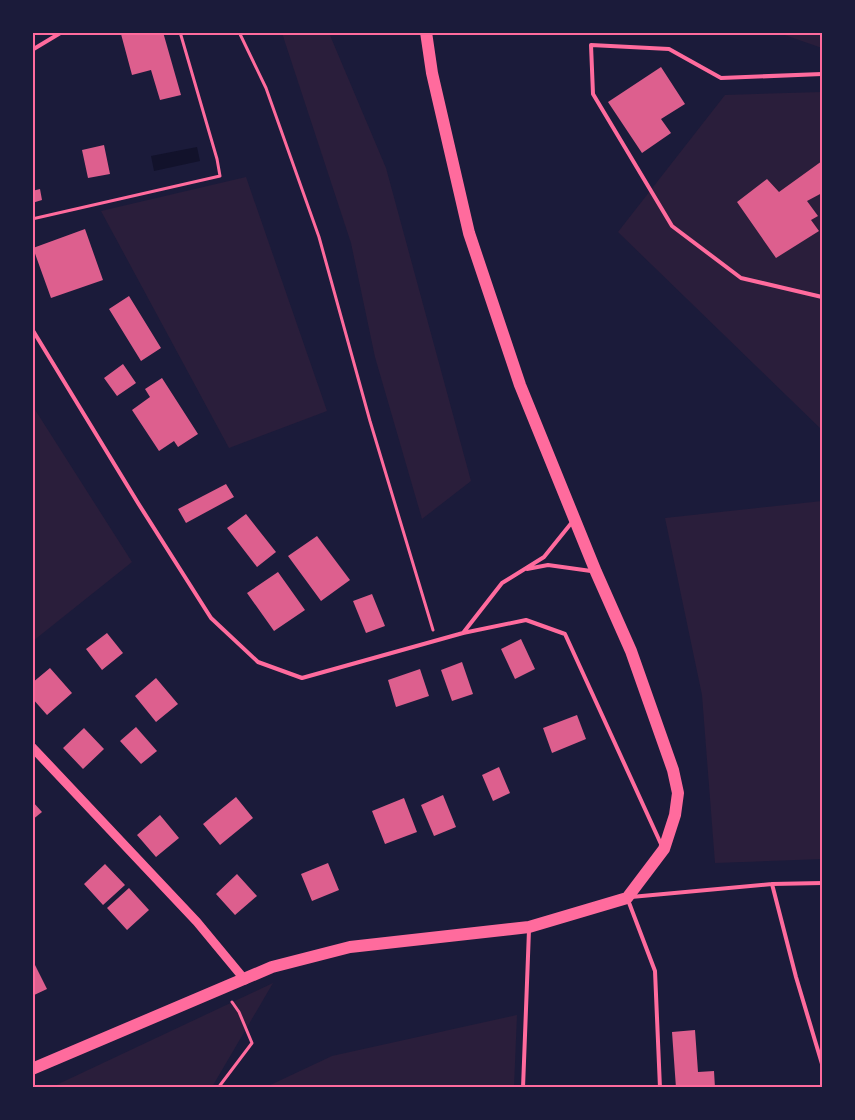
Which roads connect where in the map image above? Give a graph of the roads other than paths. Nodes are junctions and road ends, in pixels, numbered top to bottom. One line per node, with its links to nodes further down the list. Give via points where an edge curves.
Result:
1 (62, 32): 3 (lane)
2 (426, 32): 7 (main road, via 432,73 470,233 520,386)
3 (32, 50)
4 (822, 74): 5 (lane, via 721,78 669,49 591,45 593,94 672,226 741,278)
5 (822, 297)
6 (32, 328): 10 (lane, via 211,618 258,662 302,678)
7 (575, 519): 8 (lane, via 544,557); 9 (main road)
8 (524, 569): 9 (lane, via 548,565); 10 (lane, via 502,583)
9 (596, 572): 12 (main road, via 631,652 673,770 678,793)
10 (463, 633): 12 (lane, via 526,620 565,634)
11 (32, 747): 17 (street, via 198,922)
12 (664, 850): 15 (main road)
13 (822, 883): 14 (lane)
14 (772, 884): 15 (lane); 18 (lane)
15 (627, 898): 16 (main road); 21 (lane, via 655,971)
16 (529, 927): 17 (main road, via 350,946 272,967); 20 (lane)
17 (245, 980): 19 (main road)
18 (822, 1064)
19 (32, 1069)
20 (522, 1088)
21 (660, 1088)

